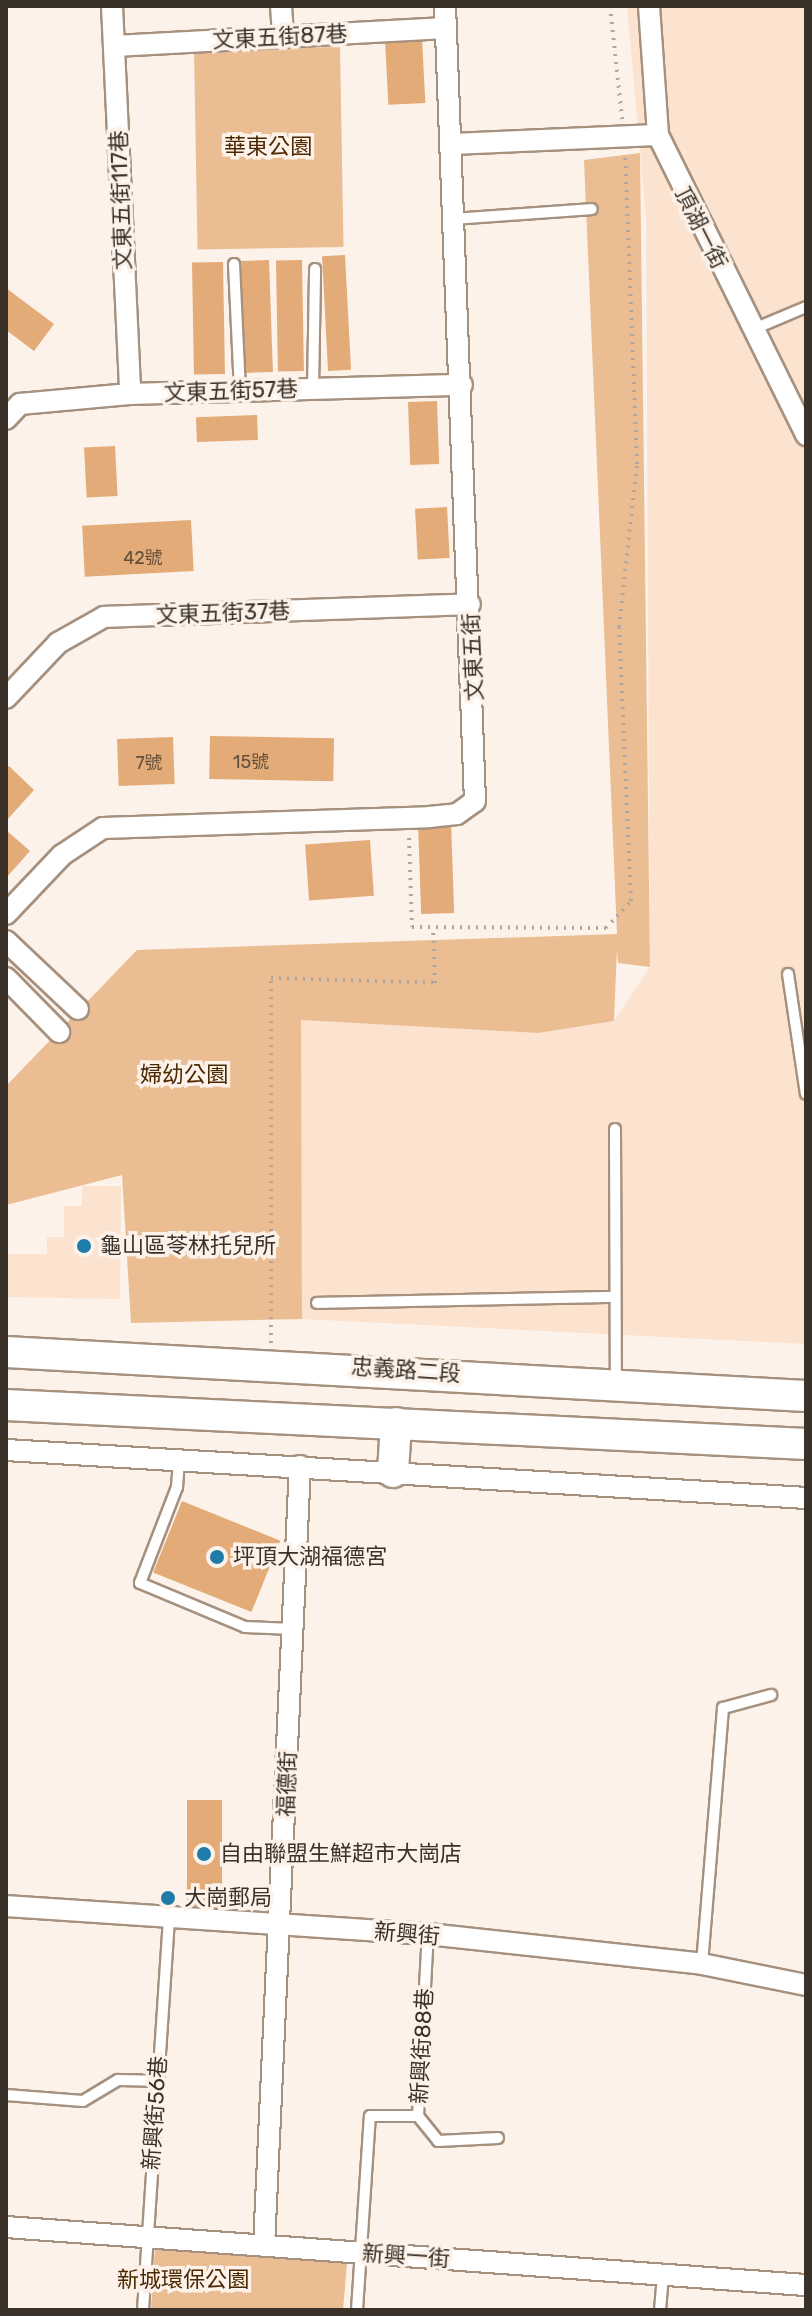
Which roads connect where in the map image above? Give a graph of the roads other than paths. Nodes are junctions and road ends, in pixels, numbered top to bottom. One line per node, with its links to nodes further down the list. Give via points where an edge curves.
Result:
1 (112, 6): 7 (street, 文東五街117巷)
2 (281, 6): 6 (street)
3 (445, 6): 5 (street, 文東五街)
4 (649, 6): 8 (street, 頂湖一街)
5 (446, 28): 6 (street, 文東五街87巷); 9 (street, 文東五街)
6 (283, 37): 7 (street, 文東五街87巷)
7 (115, 46): 19 (street, 文東五街117巷)
8 (658, 135): 9 (street); 15 (street, 頂湖一街)
9 (451, 144): 11 (street, 文東五街)
10 (592, 209): 11 (lane)
11 (454, 219): 16 (street, 文東五街)
12 (234, 264): 18 (lane)
13 (315, 269): 17 (lane)
14 (806, 307): 15 (lane)
15 (754, 329): 21 (street, 頂湖一街)
16 (462, 385): 17 (street, 文東五街57巷); 22 (street, 文東五街)
17 (313, 389): 18 (street, 文東五街57巷)
18 (240, 391): 19 (street, 文東五街57巷)
19 (130, 394): 20 (street, 文東五街57巷)
20 (11, 405)
21 (806, 435)
22 (470, 604): 23 (street, 文東五街37巷, via 104,617 58,643); 24 (street, 文東五街, via 475,801 457,814 103,828 62,855)
23 (6, 698)
24 (6, 914)
25 (6, 941): 28 (street)
26 (788, 974): 30 (lane)
27 (6, 978): 29 (street)
28 (78, 1009)
29 (59, 1032)
30 (806, 1094)
31 (615, 1129): 32 (lane)
32 (614, 1297): 33 (lane); 35 (lane)
33 (317, 1303)
34 (6, 1352): 35 (main road, 忠義路二段, via 271,1361)
35 (616, 1383): 36 (main road, 忠義路二段)
36 (806, 1396)
37 (6, 1405): 38 (main road)
38 (396, 1423): 39 (main road); 43 (main road)
39 (806, 1444)
40 (6, 1450): 41 (street)
41 (179, 1459): 42 (street); 45 (lane, via 177,1487 140,1583 245,1627)
42 (300, 1466): 43 (street); 45 (street, 福德街)
43 (393, 1472): 44 (street)
44 (806, 1498)
45 (293, 1629): 49 (street, 福德街)
46 (771, 1695): 51 (lane, via 723,1708)
47 (6, 1906): 48 (street, 新興街)
48 (169, 1917): 49 (street, 新興街); 53 (lane, 新興街56巷)
49 (282, 1925): 50 (street, 新興街); 59 (street, 福德街)
50 (428, 1934): 51 (street, 新興街); 55 (lane, 新興街88巷)
51 (702, 1964): 52 (street, 新興街)
52 (806, 1985)
53 (157, 2081): 54 (lane, via 118,2080 83,2101); 58 (lane, 新興街56巷)
54 (6, 2095)
55 (418, 2116): 56 (lane, via 438,2141); 60 (lane, 新興街88巷, via 370,2116)
56 (498, 2138)
57 (6, 2227): 58 (street, 新興一街)
58 (146, 2237): 59 (street, 新興一街); 63 (lane, 新興街56巷)
59 (264, 2246): 60 (street, 新興一街)
60 (358, 2253): 61 (street, 新興一街); 64 (lane)
61 (663, 2273): 62 (street, 新興一街); 65 (lane)
62 (806, 2285)
63 (143, 2310)
64 (357, 2310)
65 (660, 2310)

